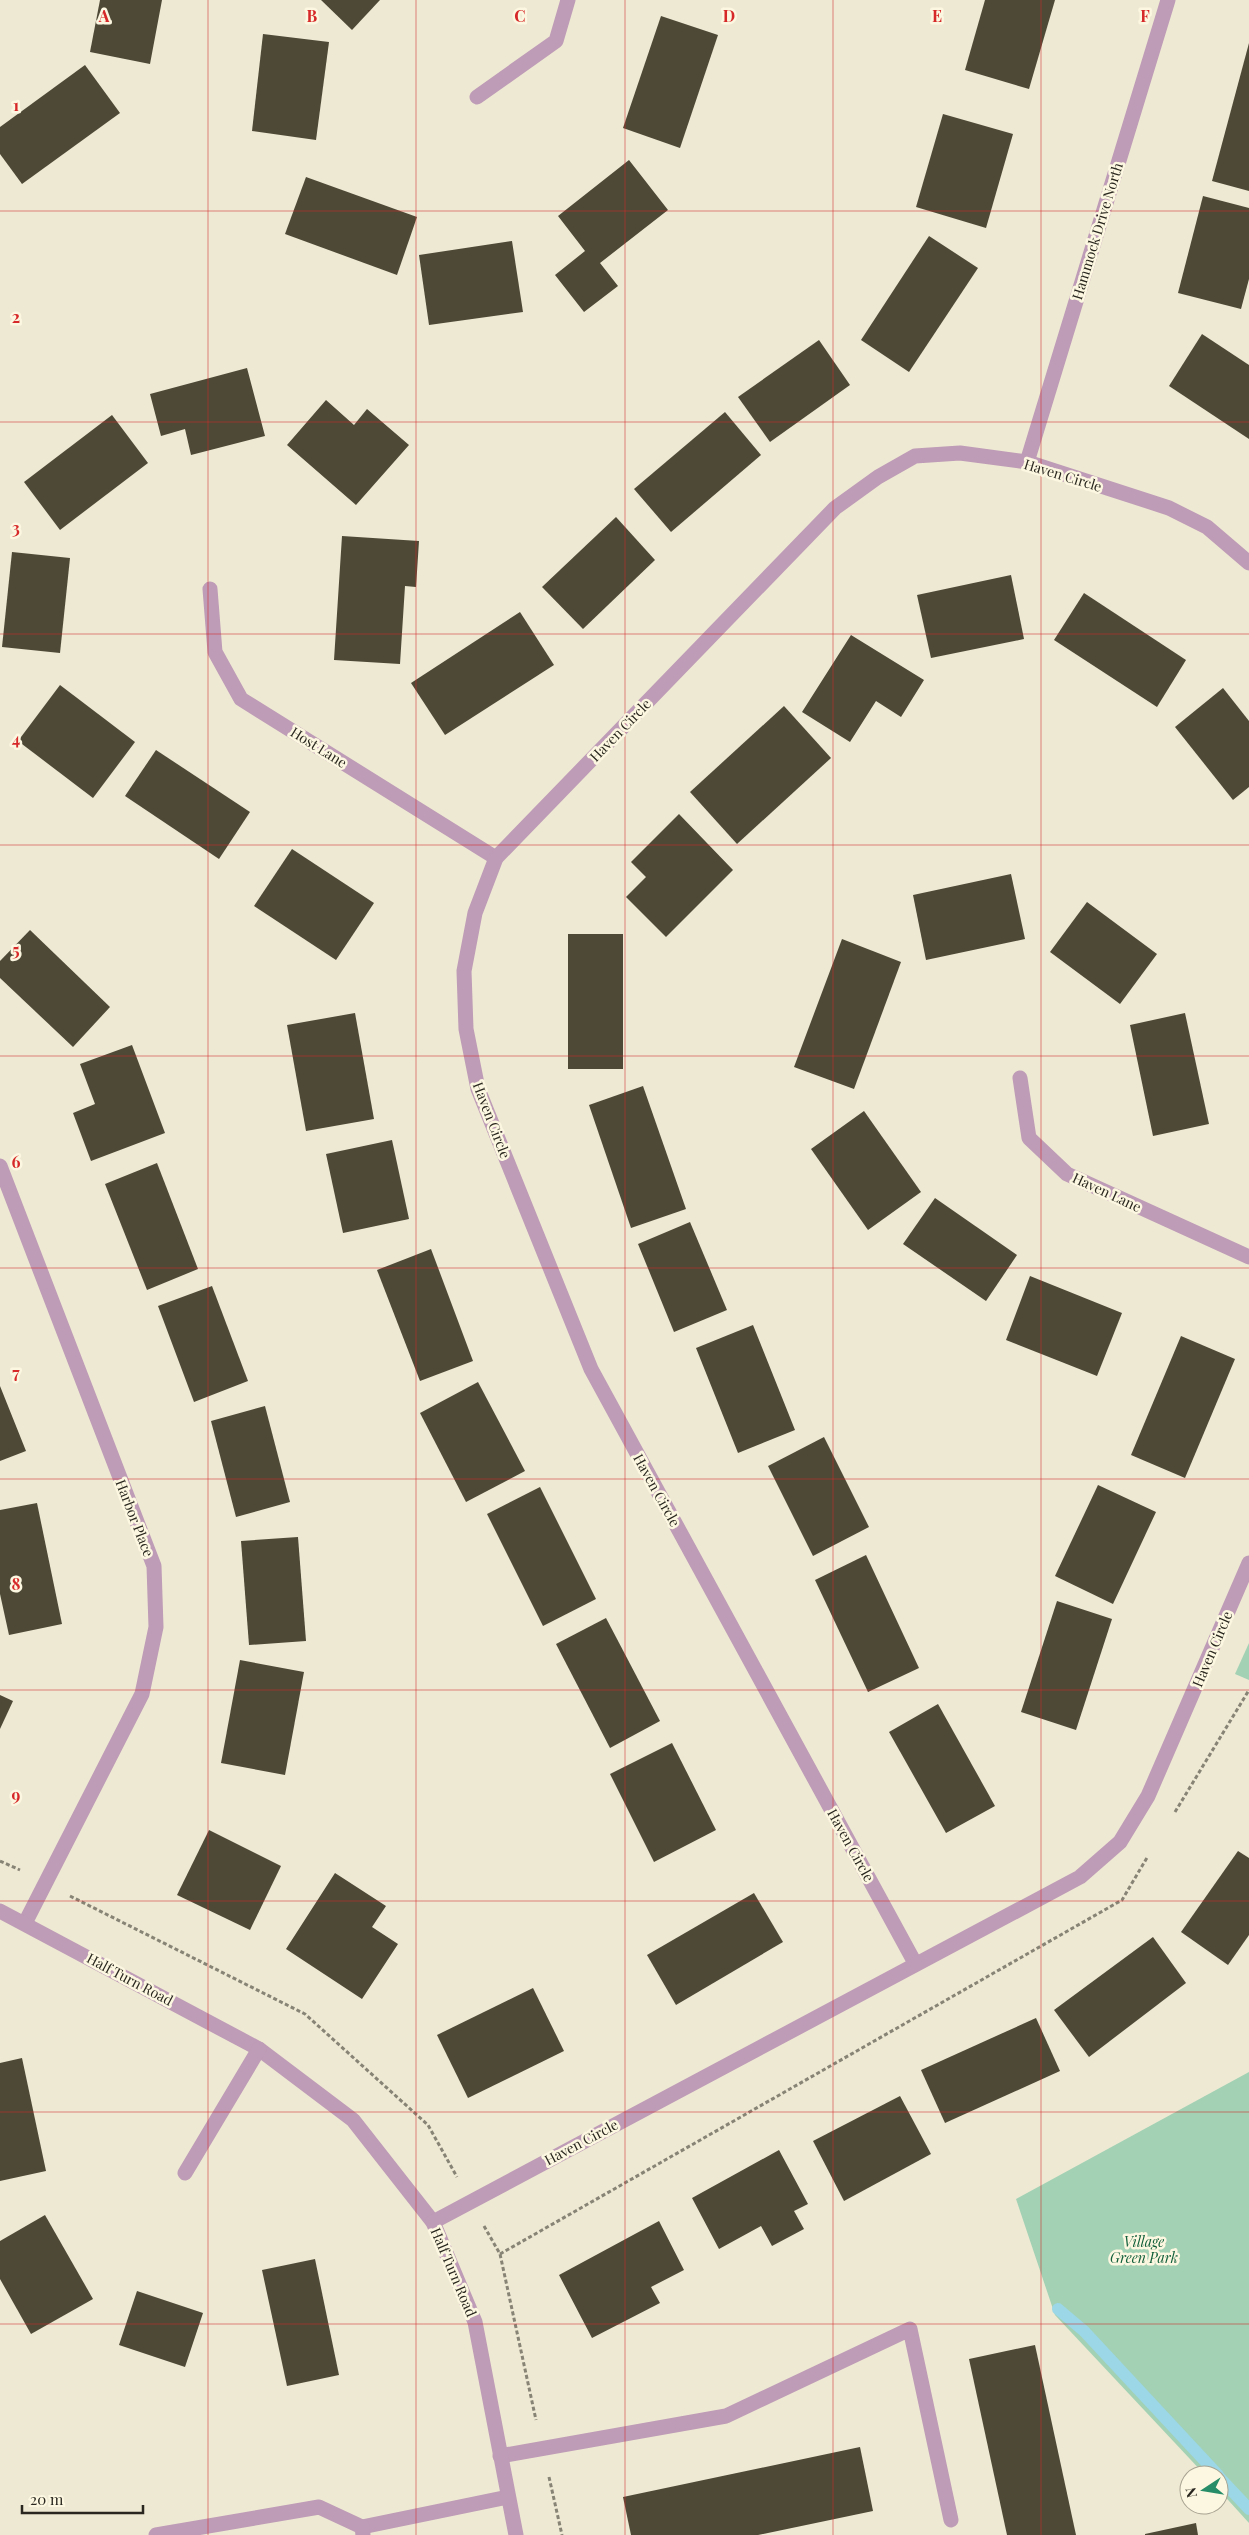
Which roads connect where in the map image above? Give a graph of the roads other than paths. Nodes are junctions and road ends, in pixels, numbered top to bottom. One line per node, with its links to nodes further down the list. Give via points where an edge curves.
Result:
1 (568, 0): 3 (street, via 556,41)
2 (1168, 0): 4 (street, Hammock Drive North)
3 (477, 96)
4 (1027, 462): 5 (street, Haven Circle, via 1169,508 1207,527); 7 (street, Haven Circle, via 960,453 915,456 878,477 835,508)
5 (1249, 563)
6 (210, 589): 7 (street, Host Lane, via 216,652 241,699)
7 (496, 858): 14 (street, Haven Circle, via 475,913 464,971 466,1029 478,1089 591,1369)
8 (1020, 1078): 10 (street, Haven Lane, via 1029,1138 1067,1174)
9 (0, 1166): 13 (street, Harbor Place, via 154,1566 156,1627 142,1694)
10 (1249, 1257)
11 (1249, 1563): 14 (street, Haven Circle, via 1148,1796 1120,1842 1080,1877)
12 (0, 1911): 13 (street, Half Turn Road)
13 (24, 1923): 15 (street, Half Turn Road)
14 (915, 1963): 17 (street, Haven Circle)
15 (259, 2049): 16 (street); 17 (street, Half Turn Road, via 352,2120)
16 (185, 2173)
17 (432, 2222): 18 (street, Half Turn Road, via 475,2322)
18 (500, 2456): 19 (street, Half Turn Road); 20 (street, via 726,2416 910,2330)
19 (508, 2497): 21 (street); 23 (street, Half Turn Road)
20 (951, 2520)
21 (362, 2531): 22 (street, via 319,2507)
22 (156, 2535)
23 (516, 2535)

